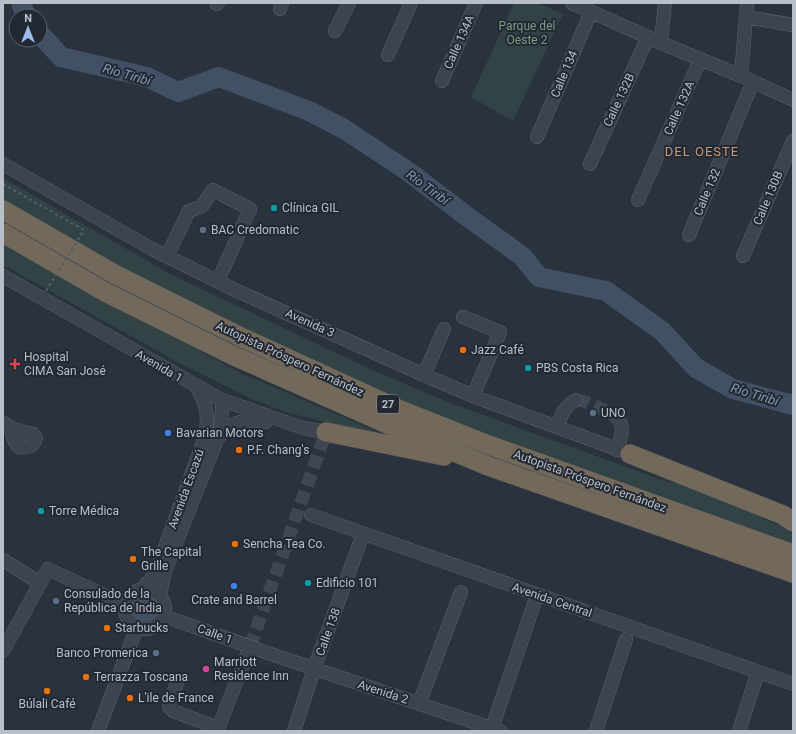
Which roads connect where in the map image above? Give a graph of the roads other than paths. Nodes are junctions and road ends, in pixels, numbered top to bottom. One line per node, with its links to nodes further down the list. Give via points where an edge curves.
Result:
1 (349, 3): 9 (street)
2 (411, 3): 12 (street)
3 (476, 3): 15 (street, Calle 134A)
4 (665, 3): 11 (street)
5 (747, 3): 7 (street)
6 (581, 6): 10 (street); 18 (street, Calle 134)
7 (746, 17): 8 (street); 14 (street)
8 (793, 25)
9 (335, 32)
10 (648, 37): 11 (street); 21 (street, Calle 132B)
11 (661, 43): 13 (street)
12 (388, 55)
13 (700, 60): 14 (street); 22 (street, Calle 132A)
14 (741, 76): 16 (street)
15 (442, 80)
16 (753, 82): 17 (street); 25 (street, Calle 132)
17 (793, 100)
18 (538, 137)
19 (793, 141): 27 (street, Calle 130B)
20 (3, 164): 26 (street, Avenida 3)
21 (590, 164)
22 (638, 200)
23 (3, 210): 47 (highway, Autopista Próspero Fernández / 27, via 116,275 243,338 398,409 486,444)
24 (3, 233): 43 (highway, Autopista Próspero Fernández / 27, via 108,293 232,355)
25 (689, 235)
26 (167, 256): 29 (street, Avenida 3); 29 (street, via 189,211 202,206 213,190 250,209)
27 (743, 256)
28 (3, 276): 33 (street, Avenida 1)
29 (218, 281): 32 (street, Avenida 3)
30 (463, 317): 34 (street, via 500,332)
31 (444, 329): 32 (street)
32 (424, 375): 34 (street, Avenida 3)
33 (196, 386): 35 (street, Avenida 1); 51 (street, Avenida Escazú, via 207,410 205,437 157,569)
34 (474, 396): 38 (street, Avenida 3)
35 (222, 400): 39 (street, Avenida 1); 41 (street, Avenida Escazú, via 222,421)
36 (576, 400): 38 (street, via 564,410)
37 (614, 415): 42 (street, via 620,421)
38 (557, 427): 42 (street, Avenida 3)
39 (303, 428): 40 (street, Avenida 1); 41 (street, Avenida Escazú, via 254,419 240,421 230,425)
40 (326, 432): 43 (highway)
41 (216, 442): 53 (street, Avenida Escazú, via 165,571)
42 (624, 452): 45 (highway)
43 (488, 466): 49 (highway, Autopista Próspero Fernández / 27)
44 (311, 516): 46 (street, Avenida Central)
45 (793, 522)
46 (363, 534): 62 (street, Calle 138); 63 (street, Avenida Central)
47 (793, 554)
48 (3, 560): 50 (street)
49 (793, 573)
50 (40, 584): 55 (street, via 48,569); 60 (street)
51 (143, 588): 53 (street); 55 (street, via 132,594)
52 (461, 592): 66 (street)
53 (160, 595): 56 (street, via 165,605)
54 (534, 604): 67 (street)
55 (125, 605): 57 (street, via 127,618)
56 (164, 616): 57 (street, via 162,621 153,627); 59 (street, Calle 1)
57 (137, 627): 69 (street)
58 (626, 639): 71 (street)
59 (250, 646): 61 (street, Calle 1); 68 (street)
60 (3, 651)
61 (265, 652): 62 (street, Avenida 2)
62 (314, 669): 66 (street, Avenida 2); 70 (street, Calle 138)
63 (758, 672): 65 (street, Avenida Central); 72 (street)
64 (176, 682): 68 (street, via 170,706 173,711)
65 (793, 684)
66 (419, 704): 67 (street, Avenida 2)
67 (489, 729)
68 (218, 730)
69 (98, 731)
70 (294, 731)
71 (596, 731)
72 (739, 731)

